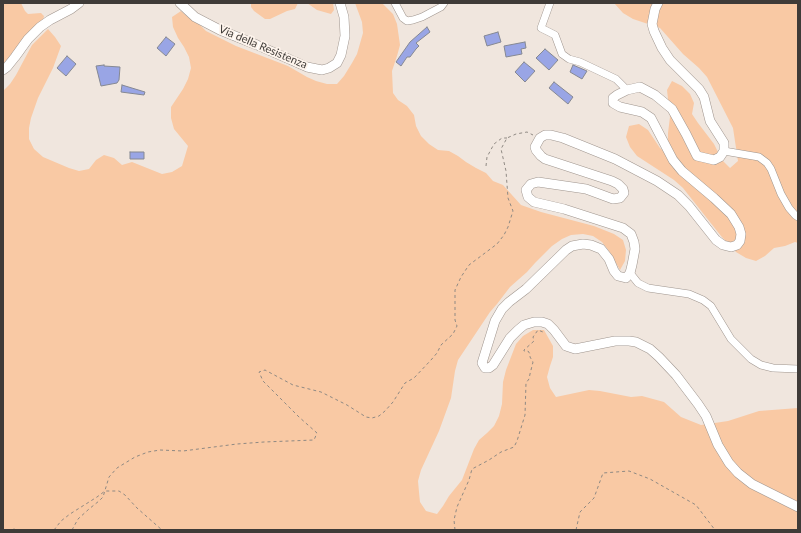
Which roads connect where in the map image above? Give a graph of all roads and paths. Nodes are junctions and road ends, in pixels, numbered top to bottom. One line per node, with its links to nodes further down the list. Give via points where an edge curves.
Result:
1 (79, 3): 8 (street, via 40,27)
2 (180, 3): 3 (street, Via della Resistenza, via 195,17 220,30 307,67 322,70 337,63 342,55 345,36)
3 (340, 3)
4 (395, 3): 5 (street, via 407,21 422,17)
5 (444, 3)
6 (550, 3): 9 (street, via 541,28 555,35 562,54 616,79)
7 (658, 3): 12 (street, via 652,24 654,31 670,60 704,97 710,121 724,143)
8 (3, 70)
9 (627, 90): 11 (street, via 613,98 613,103 642,112 651,118 673,160 731,214 740,227 740,242 737,245 731,248 722,245 678,195 657,181 615,159 563,138 551,135); 12 (street, via 640,88 668,105 697,156 714,160 720,158)
10 (508, 138): 11 (path, via 527,132); 13 (path, via 502,138 494,144 487,157); 18 (path, via 501,149 508,198 513,211 508,227 496,244 469,265 461,277 455,290 457,326 453,334 414,378 405,383 385,411 379,416 366,417 321,392 293,385 265,370 258,372 263,381 317,433 314,440 148,452 117,468 109,477)
11 (540, 138): 15 (street, via 535,147 545,159 612,181 618,184 624,193 620,198 613,199 586,189 538,182 531,184 526,190 528,196 534,202 623,228 631,234 635,249)
12 (724, 151): 14 (street, via 767,162 781,194)
13 (486, 166)
14 (798, 217)
15 (630, 273): 16 (street, via 626,278 618,276 600,249 583,244 572,246 502,309 495,321 482,363 485,368 493,365 510,338 524,325); 17 (street, via 638,283 648,288 689,294 703,300 711,306 731,339 751,359 761,365)
16 (542, 322): 19 (street, via 548,324 566,346 575,349 615,341 636,342 650,349 659,356 698,404 718,445 738,473 752,484); 25 (path, via 546,328 543,332 538,330 532,337 534,341 524,350 528,351 533,362 526,383 525,414 517,441 514,447 472,469 457,507)
17 (798, 369)
18 (105, 491): 22 (path, via 70,514); 23 (path, via 103,497 78,519); 24 (path, via 125,495)
19 (798, 507)
20 (12, 530): 21 (path)
21 (18, 530)
22 (54, 530)
23 (72, 530)
24 (162, 530)
25 (455, 530)
26 (576, 530): 27 (path, via 580,512 594,498 603,473 629,471 650,479 696,505)
27 (715, 530)

